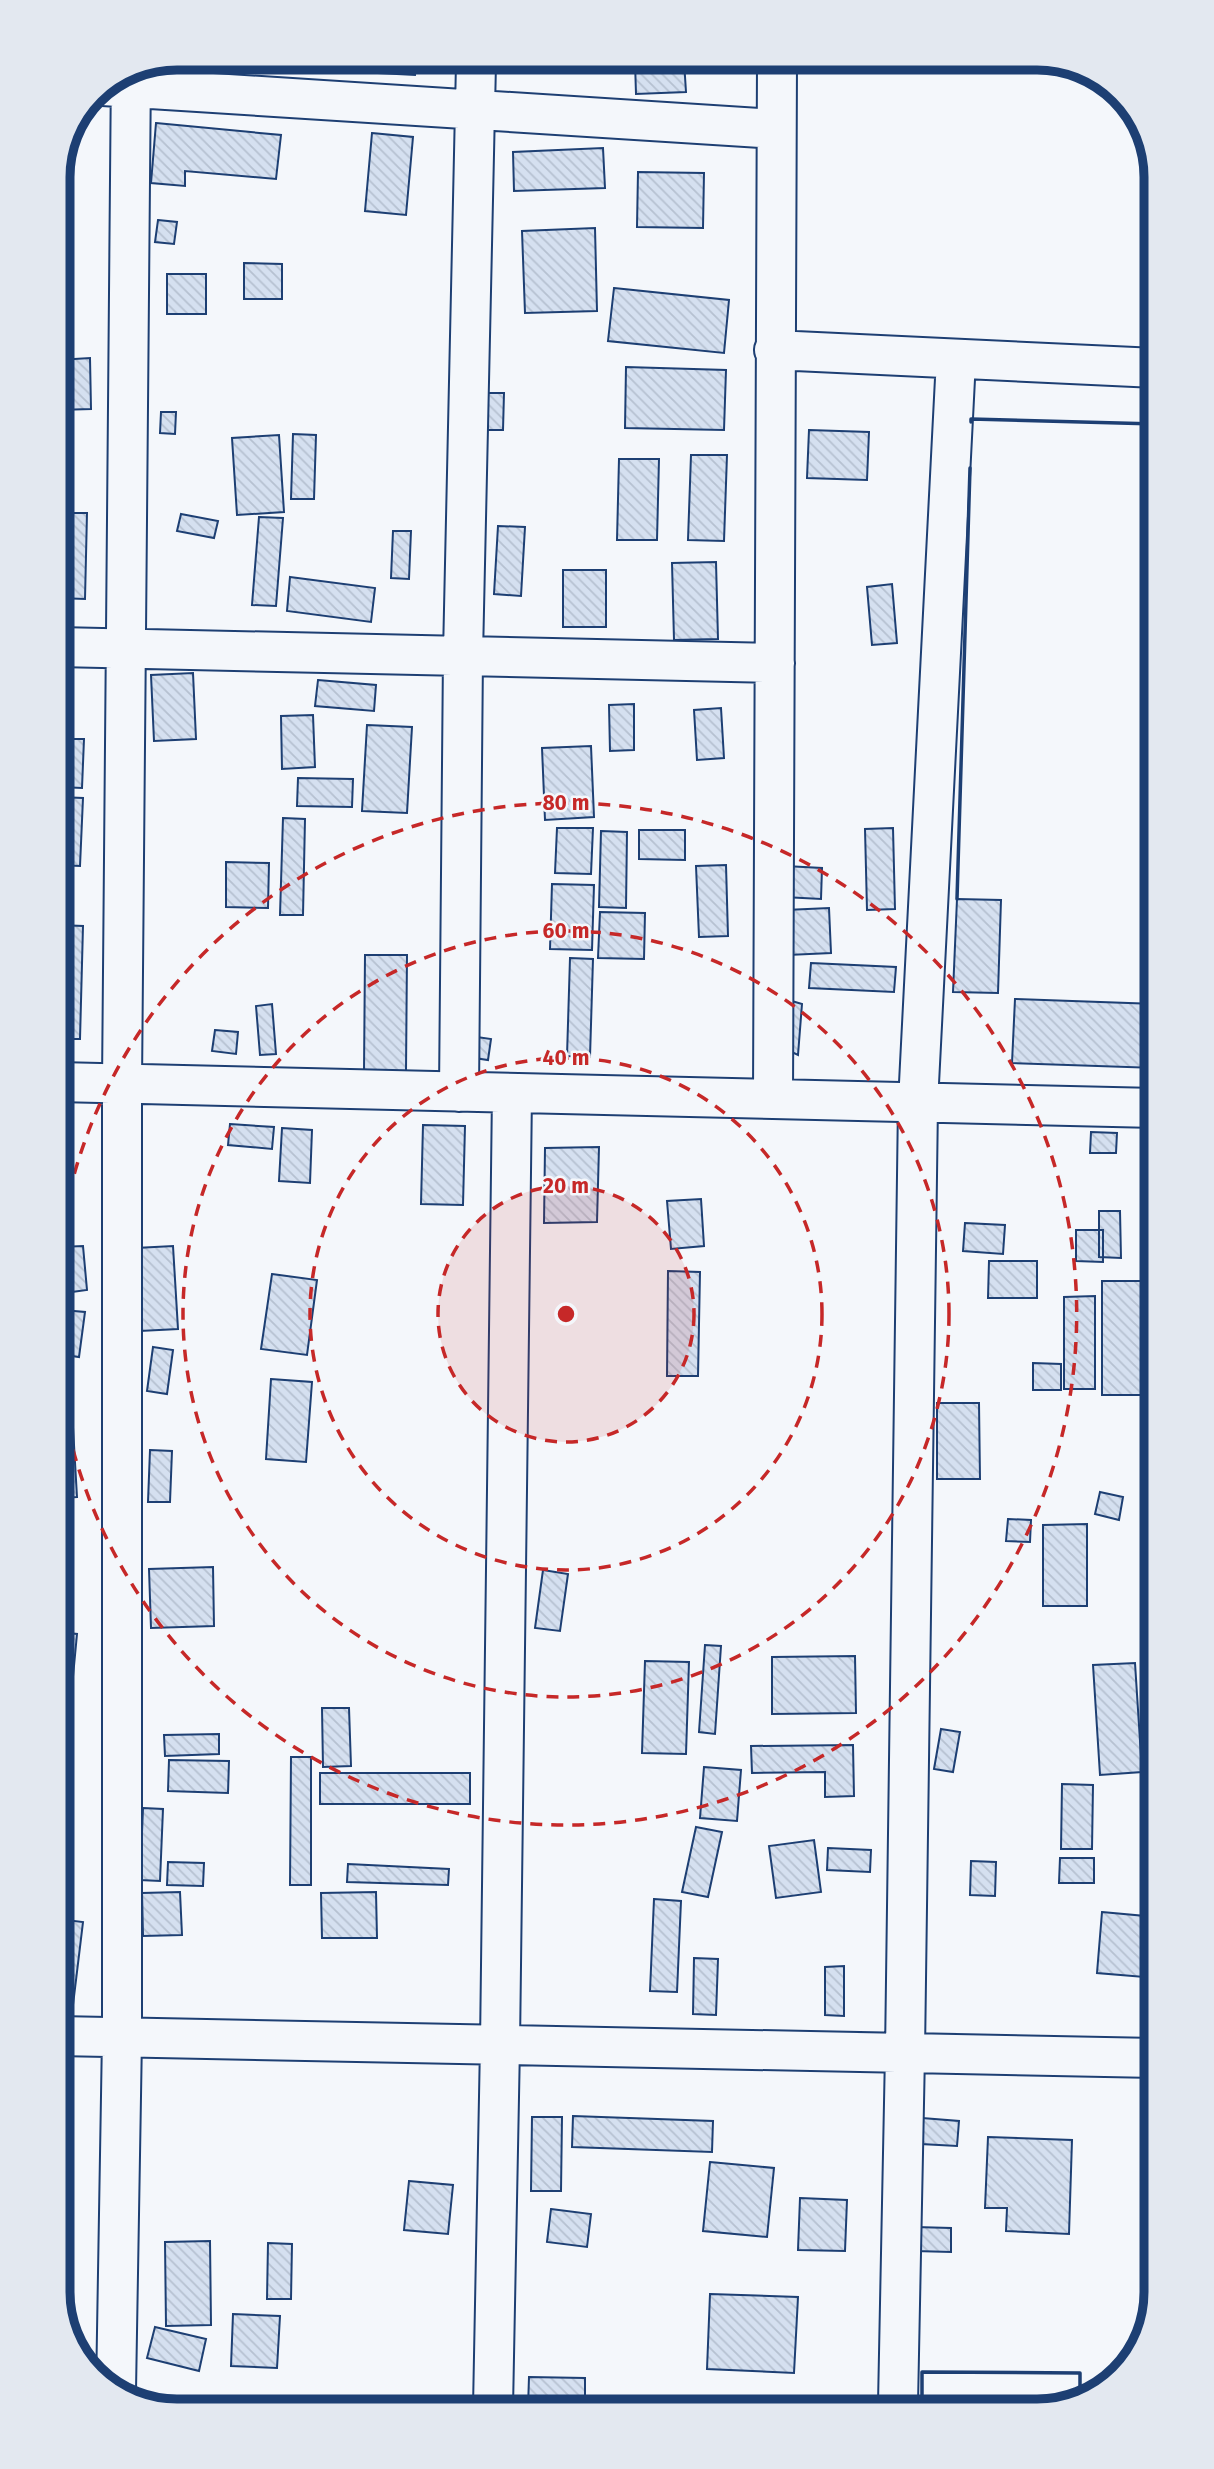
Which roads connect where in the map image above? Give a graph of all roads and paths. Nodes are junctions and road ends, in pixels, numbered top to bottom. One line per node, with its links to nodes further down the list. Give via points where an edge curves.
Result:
1 (476, 70): 5 (street)
2 (776, 70): 6 (street)
3 (131, 81): 5 (street)
4 (122, 86): 11 (street)
5 (475, 108): 6 (street); 12 (street)
6 (776, 129): 7 (street)
7 (774, 350): 8 (street); 13 (street)
8 (956, 359): 9 (street); 19 (street)
9 (1144, 367)
10 (70, 648): 11 (street)
11 (127, 650): 12 (street); 15 (street)
12 (463, 655): 13 (street); 16 (street)
13 (775, 663): 18 (street)
14 (70, 1082): 15 (street)
15 (121, 1084): 16 (street); 22 (street)
16 (459, 1092): 17 (street)
17 (512, 1093): 18 (street); 23 (street)
18 (773, 1099): 19 (street)
19 (918, 1103): 20 (street); 24 (street)
20 (1144, 1108)
21 (70, 2036): 22 (street)
22 (122, 2037): 23 (street); 26 (street)
23 (500, 2045): 24 (street); 27 (street)
24 (905, 2053): 25 (street); 28 (street)
25 (1144, 2058)
26 (116, 2380)
27 (493, 2399)
28 (898, 2399)

